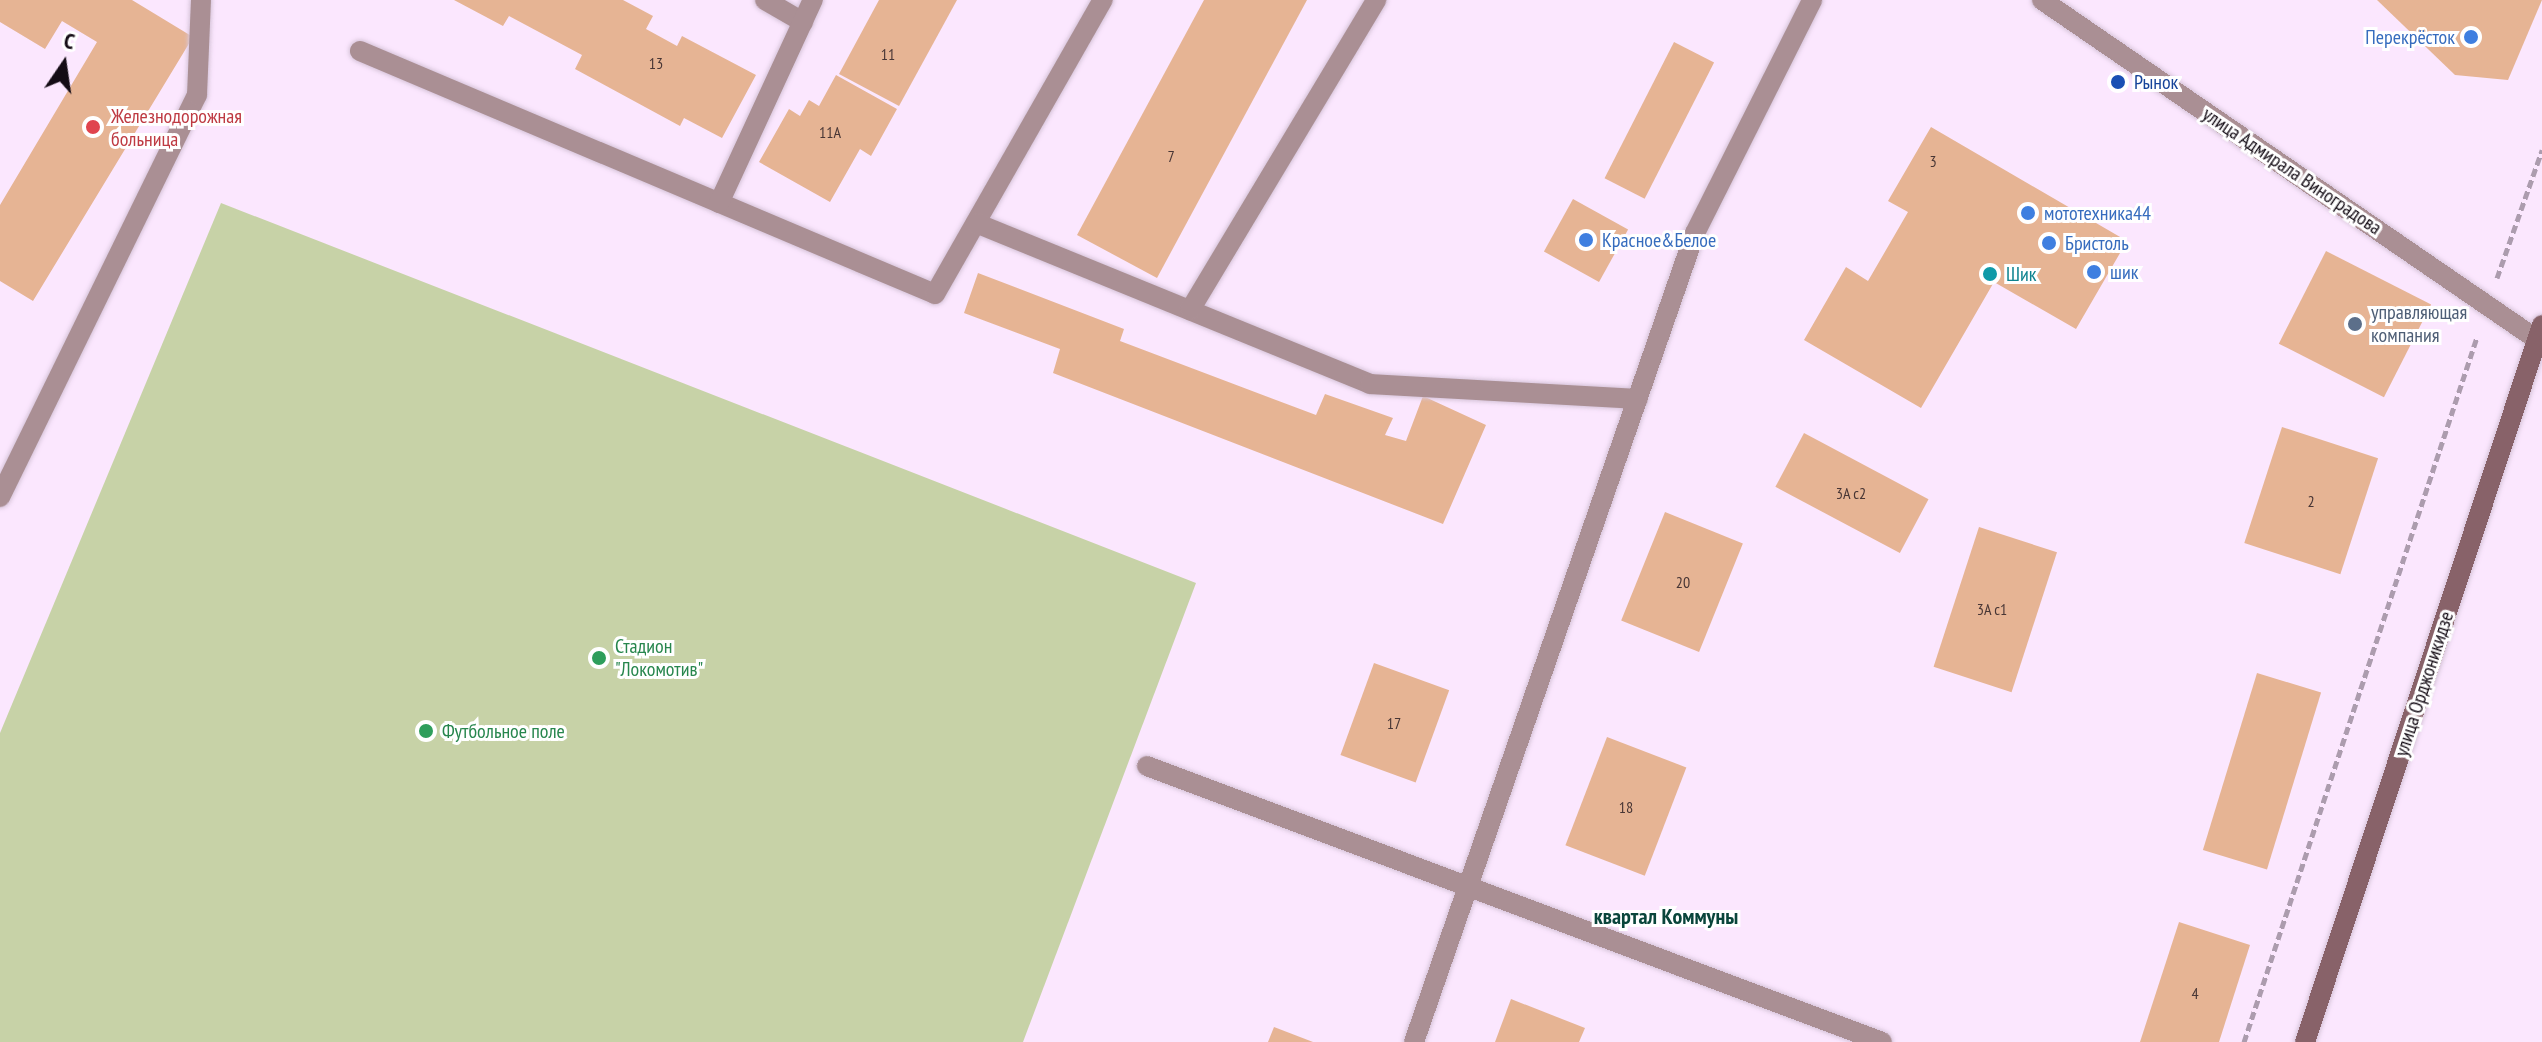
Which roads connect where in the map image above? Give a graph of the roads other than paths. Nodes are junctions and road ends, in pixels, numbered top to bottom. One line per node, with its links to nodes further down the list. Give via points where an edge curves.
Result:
1 (201, 0): 15 (street, via 197,95)
2 (765, 0): 8 (street)
3 (813, 0): 8 (street)
4 (1103, 0): 11 (street)
5 (1376, 0): 12 (street)
6 (1812, 0): 14 (street, via 1695,233)
7 (2042, 0): 13 (street, улица Адмирала Виноградова)
8 (803, 22): 10 (street)
9 (360, 51): 10 (street)
10 (719, 203): 11 (street, via 935,294)
11 (976, 223): 12 (street)
12 (1190, 310): 14 (street, via 1370,384)
13 (2540, 336): 20 (main road, улица Орджоникидзе)
14 (1638, 399): 17 (street)
15 (0, 497)
16 (1147, 766): 17 (street)
17 (1470, 887): 18 (street); 19 (street)
18 (1414, 1042)
19 (1882, 1042)
20 (2305, 1042)

